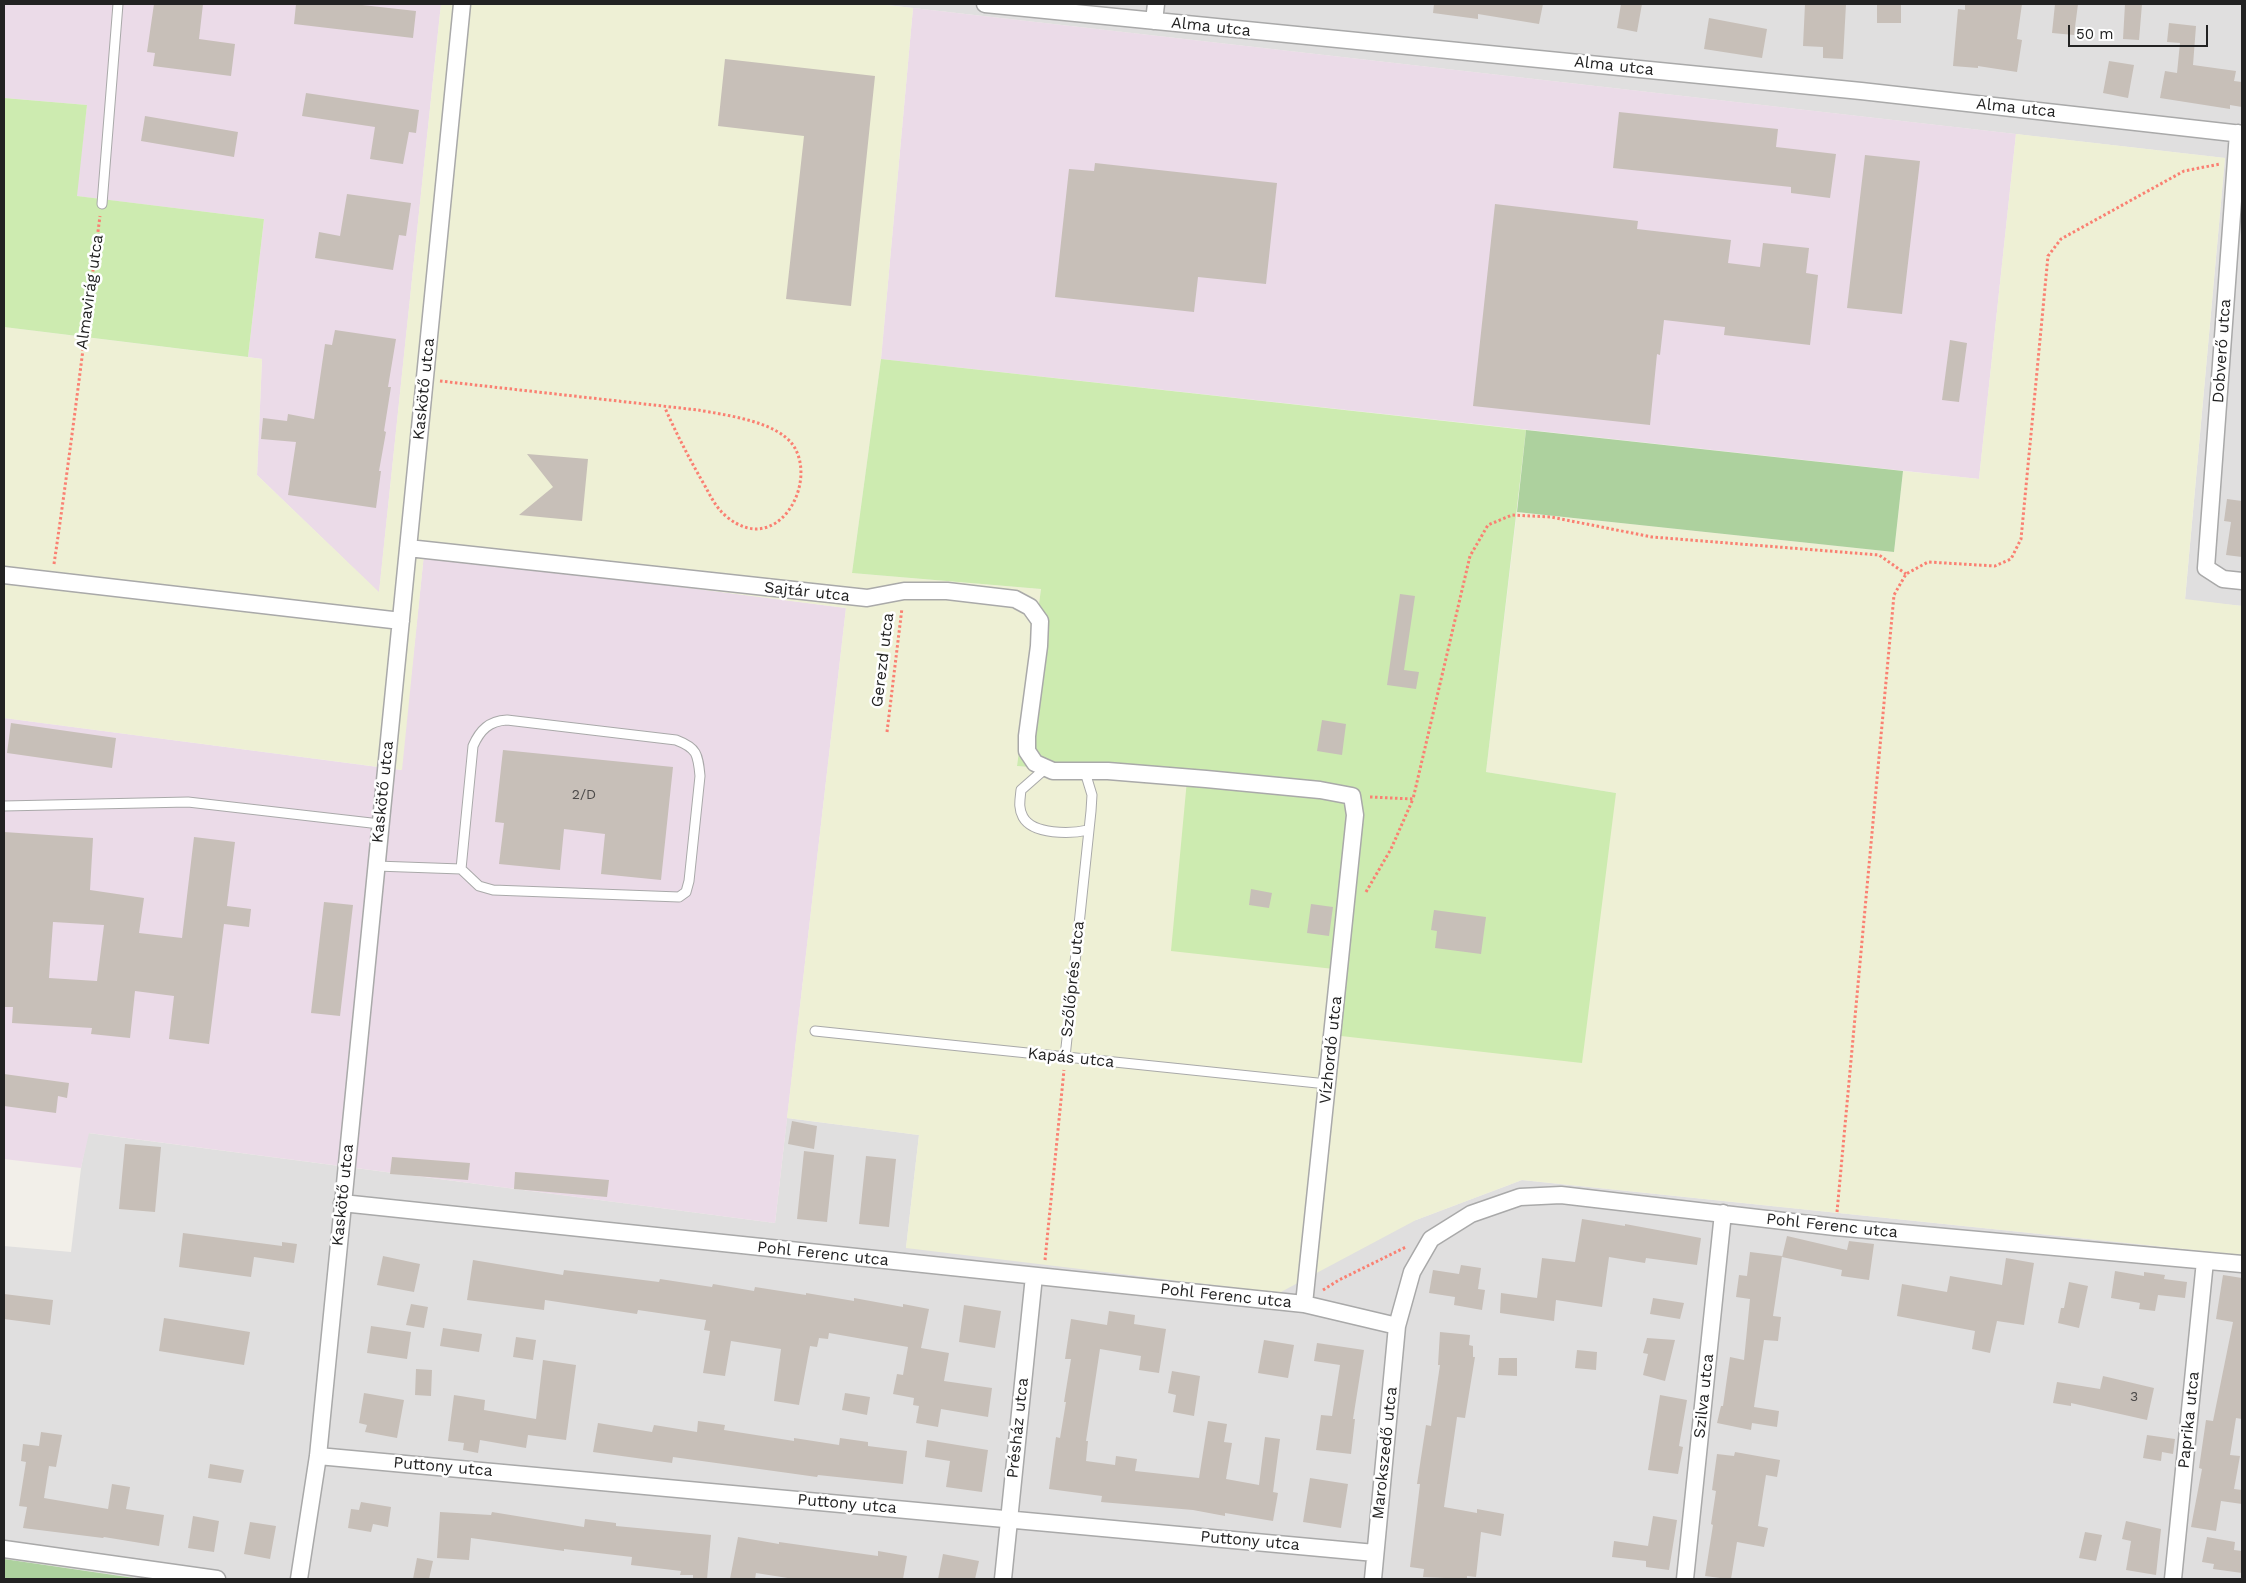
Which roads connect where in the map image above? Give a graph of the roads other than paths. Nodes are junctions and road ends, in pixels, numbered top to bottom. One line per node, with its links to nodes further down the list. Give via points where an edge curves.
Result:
1 (118, 4): 7 (lane)
2 (462, 4): 8 (street, Kaskötő utca)
3 (984, 4): 5 (street, Alma utca)
4 (1156, 4): 5 (street)
5 (1154, 21): 6 (street, Alma utca, via 1861,91)
6 (2240, 134): 10 (street, Dobverő utca, via 2206,568 2223,579)
7 (102, 204)
8 (408, 548): 11 (street, Kaskötő utca); 12 (street, Sajtár utca, via 867,598 904,591 947,591 1015,600 1030,607 1040,621 1027,751 1035,763)
9 (4, 575): 11 (street)
10 (2242, 581)
11 (400, 621): 15 (street, Kaskötő utca)
12 (1046, 768): 13 (street); 16 (lane, via 1021,790 1019,805 1024,818 1036,827 1054,832 1072,834)
13 (1085, 772): 16 (lane, Szőlőprés utca, via 1092,795); 21 (street, Vízhordó utca, via 1320,790 1352,796 1355,815)
14 (4, 806): 15 (lane, via 188,802)
15 (380, 824): 17 (street, Kaskötő utca)
16 (1088, 830): 20 (lane, Szőlőprés utca)
17 (376, 866): 18 (lane); 22 (street, Kaskötő utca)
18 (460, 869): 18 (lane, via 478,886 493,890 679,898 686,892 690,871 700,776 694,750 676,740 507,720 492,723 484,728 473,746)
19 (815, 1031): 20 (lane, Kapás utca)
20 (1065, 1057): 21 (lane, Kapás utca)
21 (1327, 1084): 27 (street, Vízhordó utca)
22 (342, 1203): 26 (street, Pohl Ferenc utca); 29 (street, Kaskötő utca)
23 (1723, 1213): 24 (street, Pohl Ferenc utca, via 1835,1228); 28 (street, Pohl Ferenc utca, via 1561,1195 1520,1197 1471,1214 1431,1239 1412,1272); 37 (street, Szilva utca)
24 (2205, 1261): 25 (street, Pohl Ferenc utca); 38 (street, Paprika utca)
25 (2242, 1264)
26 (1039, 1277): 27 (street, Pohl Ferenc utca); 30 (street, Présház utca)
27 (1304, 1304): 28 (street, Pohl Ferenc utca)
28 (1397, 1326): 32 (street, Marokszedő utca)
29 (318, 1456): 30 (street, Puttony utca); 34 (street, Kaskötő utca)
30 (1008, 1519): 32 (street, Puttony utca); 35 (street, Présház utca)
31 (4, 1549): 33 (street)
32 (1375, 1553): 36 (street, Marokszedő utca)
33 (217, 1579)
34 (300, 1579)
35 (1003, 1579)
36 (1373, 1579)
37 (1686, 1579)
38 (2173, 1579)

